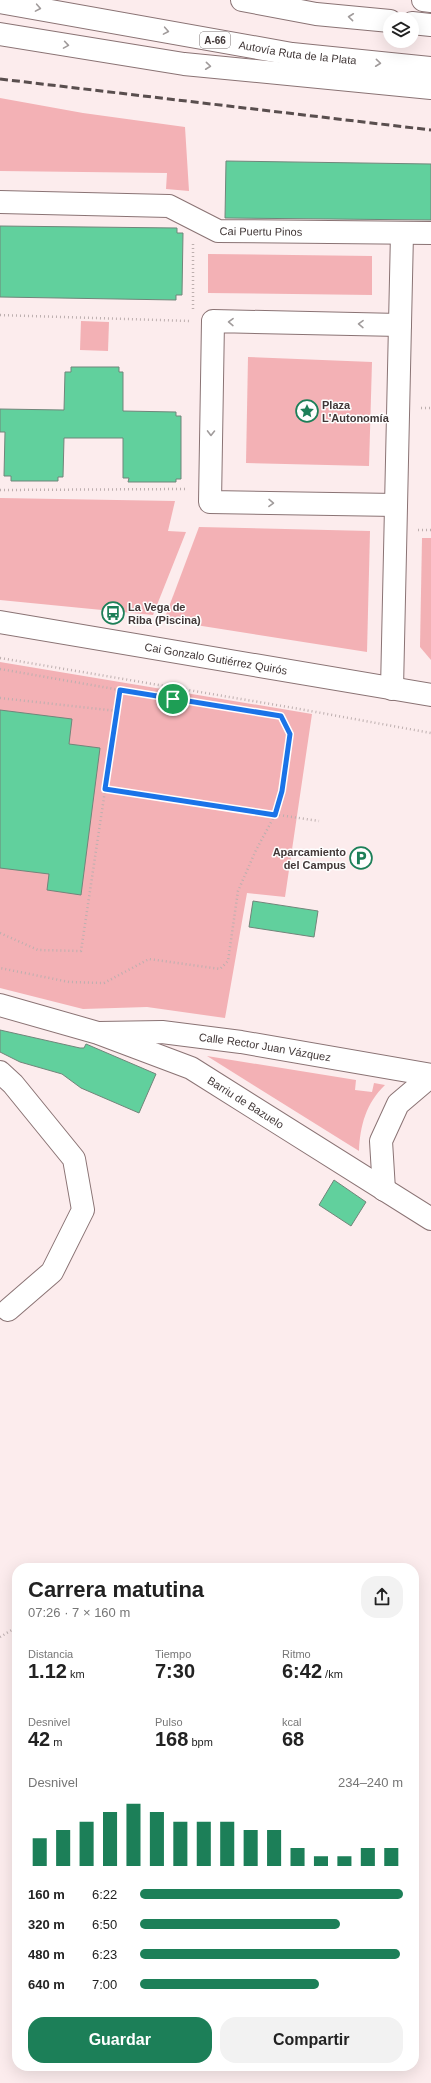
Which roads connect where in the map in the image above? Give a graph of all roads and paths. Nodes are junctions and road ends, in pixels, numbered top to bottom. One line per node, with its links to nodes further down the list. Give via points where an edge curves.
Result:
1 (242, 0): 5 (main road, one-way to 1, via 316,14)
2 (423, 0): 3 (main road)
3 (431, 1)
4 (0, 2): 9 (main road, Autovía Ruta de la Plata / A-66, one-way to 9, via 292,54)
5 (383, 20)
6 (419, 24): 7 (main road)
7 (431, 25)
8 (0, 34): 10 (main road, one-way to 10, via 184,64)
9 (431, 68)
10 (431, 88)
11 (0, 202): 12 (main road, Cai Puertu Pinos, via 169,206)
12 (193, 220): 13 (main road, Cai Puertu Pinos, via 218,230); 16 (path)
13 (402, 233): 14 (main road, Cai Puertu Pinos); 17 (main road)
14 (431, 234)
15 (0, 315): 16 (path)
16 (203, 321): 17 (main road, one-way to 16); 18 (main road, one-way to 18)
17 (400, 325): 20 (main road)
18 (210, 489): 19 (path); 20 (main road, one-way to 20, via 210,502)
19 (0, 490)
20 (396, 505): 24 (main road)
21 (0, 622): 24 (main road, Cai Gonzalo Gutiérrez Quirós)
22 (0, 658): 29 (path)
23 (0, 669): 25 (path)
24 (392, 689): 26 (main road, Cai Gonzalo Gutiérrez Quirós)
25 (120, 690): 28 (path); 31 (path, via 281,716 290,734 282,791)
26 (431, 695)
27 (0, 698): 28 (path)
28 (116, 711): 30 (path)
29 (431, 733)
30 (105, 789): 31 (path); 33 (path, via 81,950 38,950)
31 (275, 815): 32 (path); 34 (path, via 238,891 228,961 220,969 148,959 104,983 69,982)
32 (319, 821)
33 (0, 933)
34 (0, 968)
35 (0, 1005): 36 (main road)
36 (98, 1034): 38 (main road, Calle Rector Juan Vázquez, via 162,1032 233,1041); 39 (main road, Barriu de Bazuelo, via 191,1068)
37 (0, 1072): 41 (main road, via 13,1084 74,1159 83,1210 52,1272)
38 (431, 1076): 39 (main road, via 398,1104 382,1141)
39 (384, 1190): 40 (main road, Barriu de Bazuelo)
40 (431, 1219)
41 (8, 1310)
42 (12, 1630): 43 (path)
43 (0, 1637)

